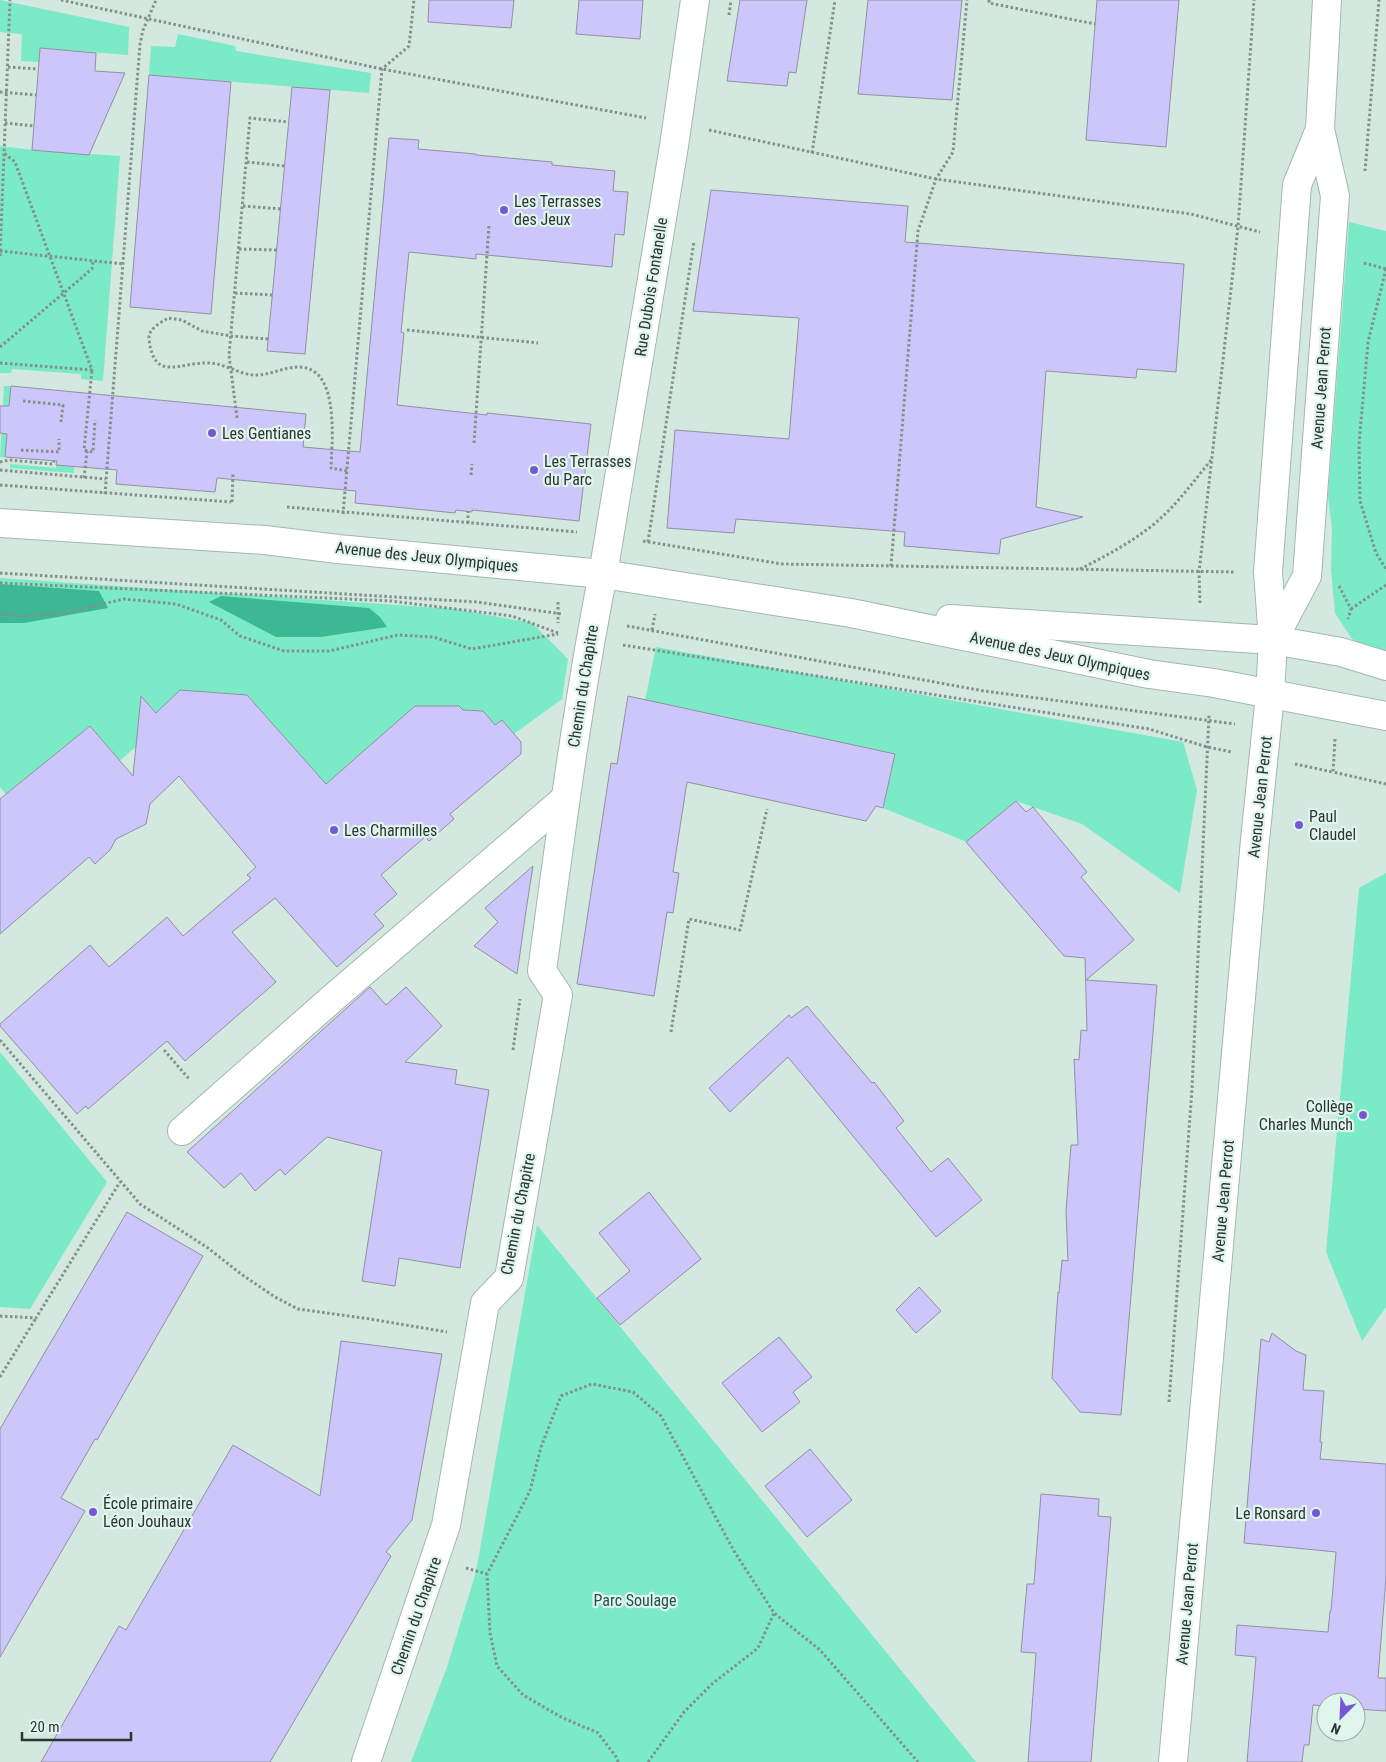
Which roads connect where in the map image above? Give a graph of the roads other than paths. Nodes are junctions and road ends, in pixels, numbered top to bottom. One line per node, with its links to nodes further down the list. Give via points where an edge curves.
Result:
1 (695, 0): 5 (main road, Rue Dubois Fontanelle, via 677,131)
2 (1327, 0): 3 (main road, Avenue Jean Perrot)
3 (1320, 129): 7 (main road, Avenue Jean Perrot, via 1297,185 1268,572); 7 (main road, Avenue Jean Perrot, via 1335,196 1307,576)
4 (0, 522): 5 (main road, Avenue des Jeux Olympiques, via 265,540)
5 (603, 574): 6 (main road, Avenue des Jeux Olympiques); 11 (main road, Chemin du Chapitre)
6 (851, 613): 7 (main road, Avenue des Jeux Olympiques); 9 (main road, Avenue des Jeux Olympiques, via 1149,674)
7 (1273, 640): 8 (main road, Avenue des Jeux Olympiques, via 1341,652); 9 (main road, Avenue Jean Perrot)
8 (1386, 666)
9 (1270, 694): 10 (main road, Avenue des Jeux Olympiques); 14 (main road, Avenue Jean Perrot)
10 (1386, 716)
11 (565, 799): 12 (main road); 13 (main road, Chemin du Chapitre, via 542,972 558,996 509,1278 485,1303 446,1525)
12 (182, 1130)
13 (366, 1762)
14 (1173, 1762)

